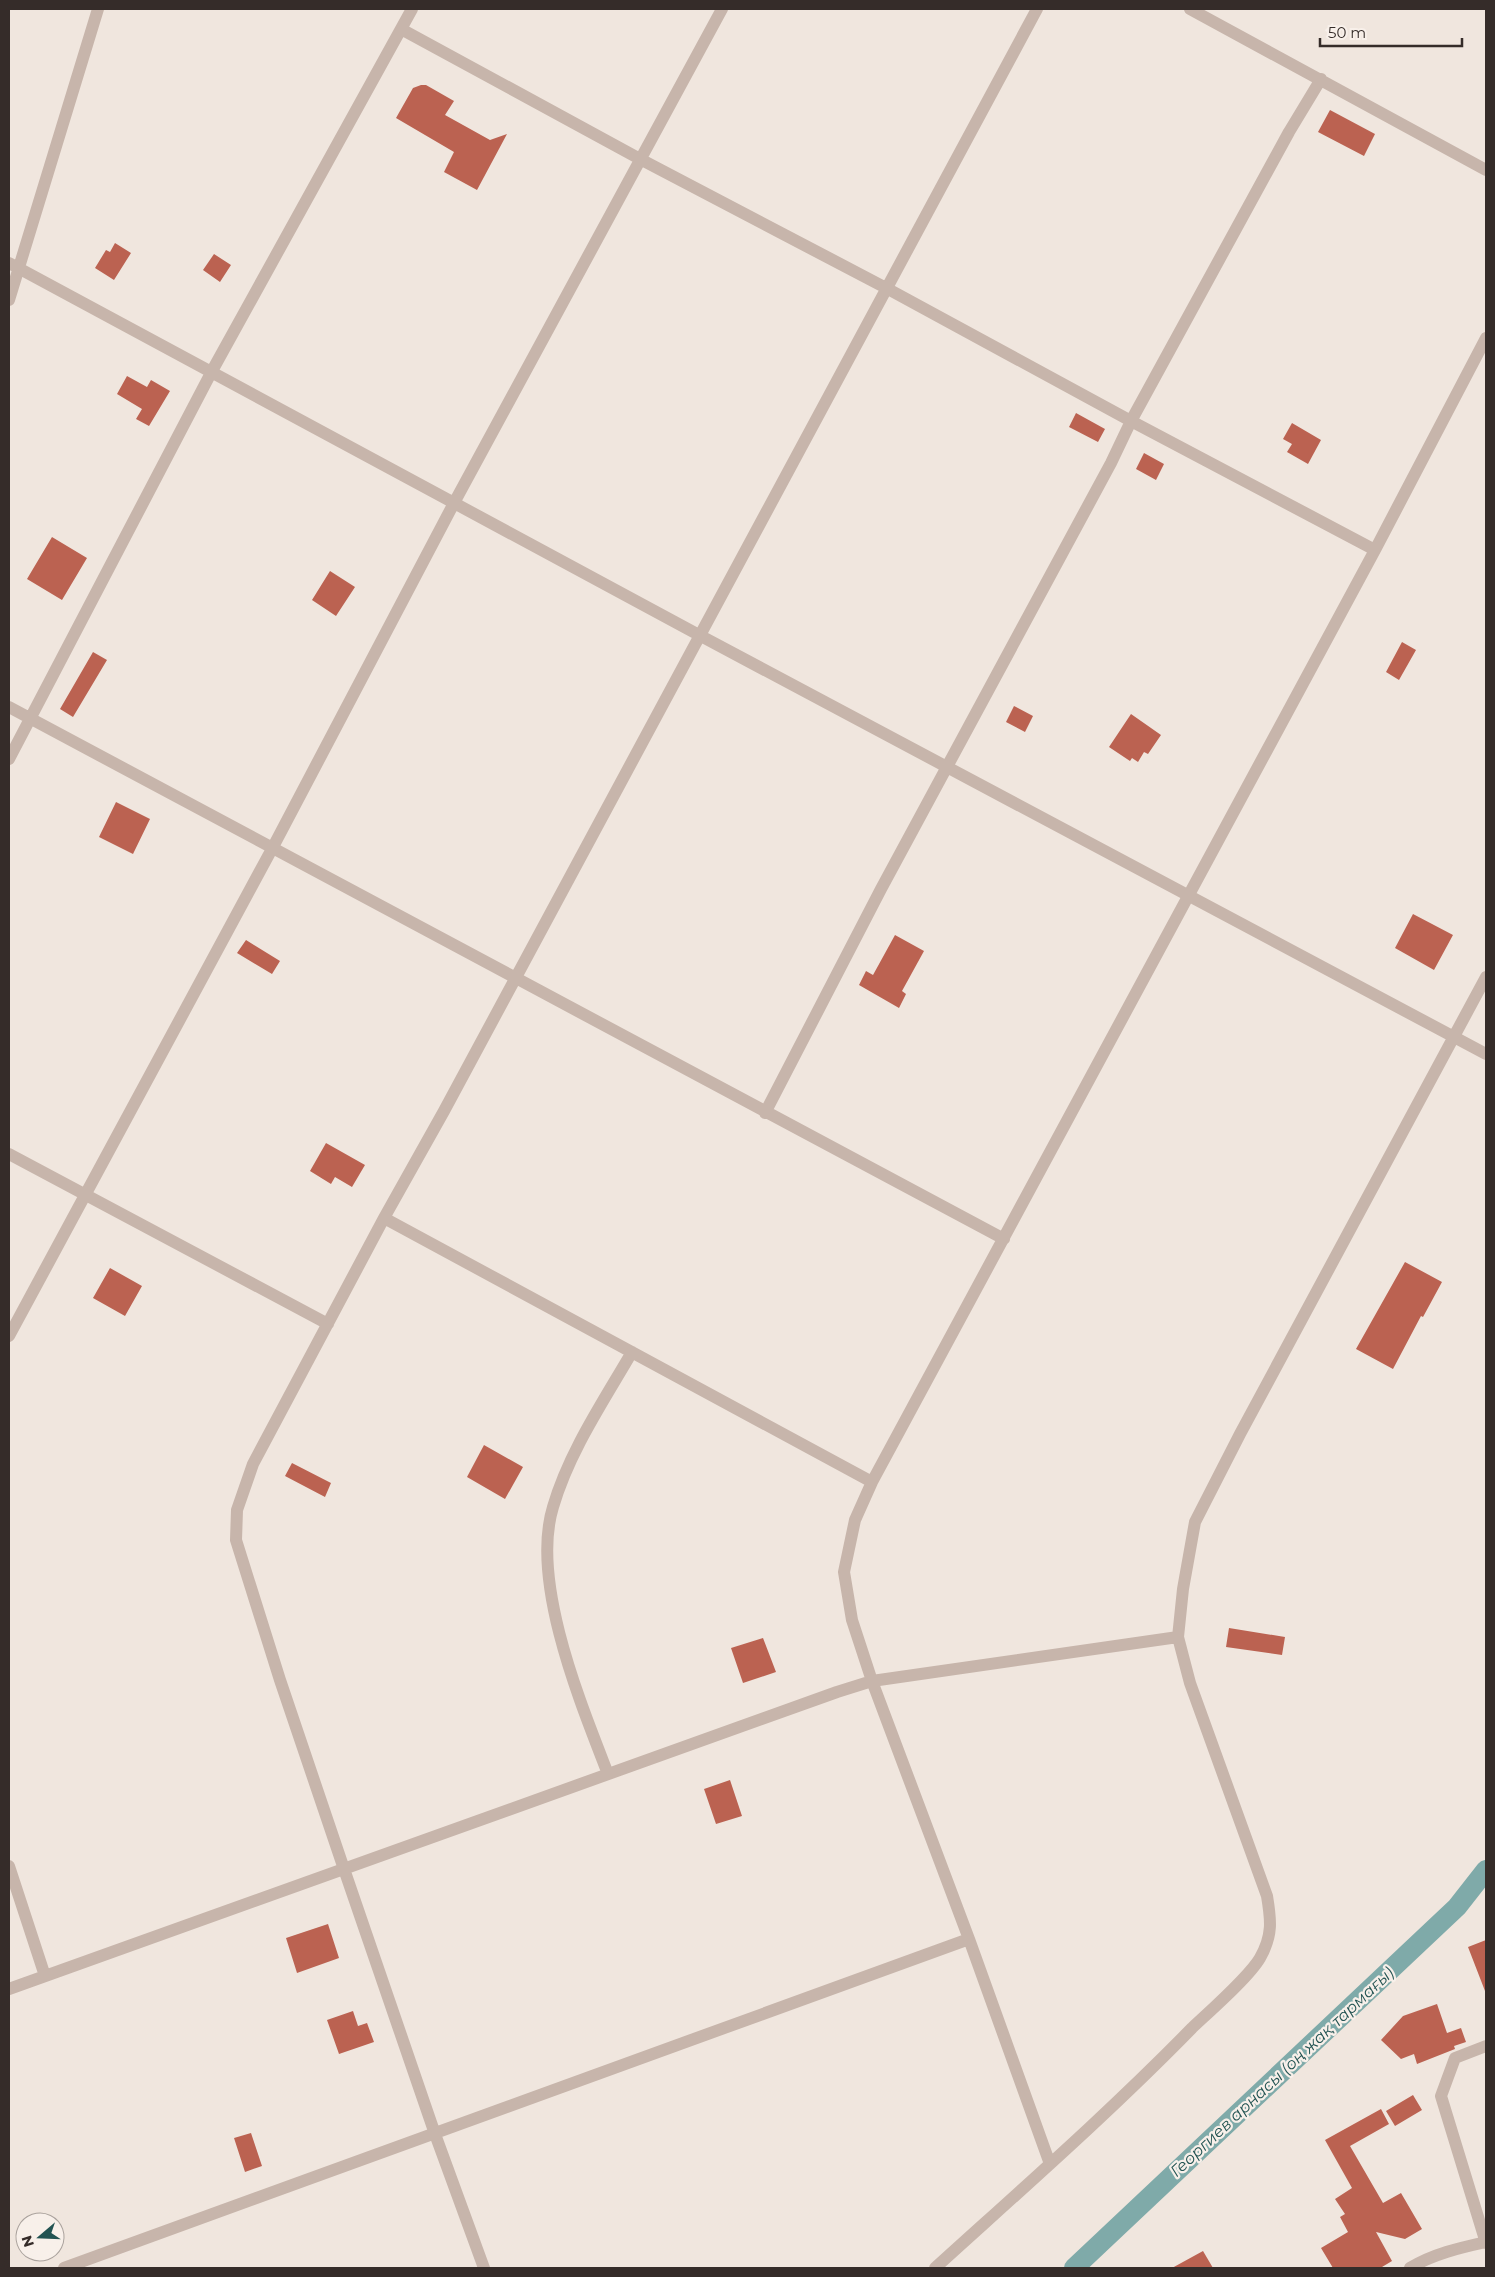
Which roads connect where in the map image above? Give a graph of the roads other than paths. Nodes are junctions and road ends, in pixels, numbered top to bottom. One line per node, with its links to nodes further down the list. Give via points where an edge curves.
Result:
1 (98, 9): 10 (street)
2 (412, 9): 6 (street)
3 (722, 9): 8 (street)
4 (1037, 9): 11 (street)
5 (1190, 9): 7 (street)
6 (401, 29): 8 (street); 14 (street)
7 (1321, 79): 9 (street); 15 (street)
8 (640, 159): 11 (street); 16 (street)
9 (1486, 170)
10 (14, 266): 12 (street); 14 (street)
11 (888, 289): 15 (street); 18 (street)
12 (9, 300)
13 (1486, 338): 17 (street)
14 (212, 371): 16 (street); 20 (street)
15 (1130, 421): 17 (street); 22 (street)
16 (454, 503): 18 (street); 23 (street)
17 (1375, 550): 24 (street)
18 (700, 635): 22 (street); 26 (street)
19 (9, 707): 20 (street)
20 (31, 719): 21 (street); 23 (street)
21 (9, 759)
22 (948, 767): 24 (street); 29 (street, via 881,889)
23 (273, 847): 26 (street); 31 (street)
24 (1188, 895): 27 (street); 33 (street)
25 (1486, 977): 27 (street)
26 (515, 978): 29 (street); 32 (street)
27 (1454, 1037): 28 (street); 38 (street, via 1195,1522)
28 (1486, 1054)
29 (766, 1113): 33 (street)
30 (9, 1154): 31 (street)
31 (84, 1194): 34 (street); 35 (street)
32 (384, 1218): 34 (street); 36 (street)
33 (1004, 1239): 37 (street)
34 (328, 1324): 42 (street, via 254,1464 236,1510 236,1540)
35 (9, 1336)
36 (632, 1352): 37 (street); 40 (street, via 577,1448 552,1508 547,1549 557,1622 578,1695)
37 (872, 1482): 39 (street, via 855,1520 844,1572 852,1620)
38 (1178, 1637): 39 (street); 48 (street, via 1190,1683 1266,1896 1272,1927 1263,1952 1250,1970 1167,2054)
39 (872, 1681): 40 (street); 43 (street)
40 (608, 1774): 42 (street)
41 (9, 1866): 44 (street)
42 (344, 1869): 44 (street); 47 (street)
43 (969, 1939): 47 (street); 48 (street)
44 (45, 1976): 45 (street)
45 (9, 1989)
46 (1486, 2046): 49 (street, via 1455,2058 1441,2096)
47 (435, 2134): 50 (street); 51 (street)
48 (1050, 2164): 52 (street)
49 (1486, 2242): 53 (street, via 1455,2248)
50 (64, 2268)
51 (484, 2268)
52 (936, 2268)
53 (1410, 2268)

